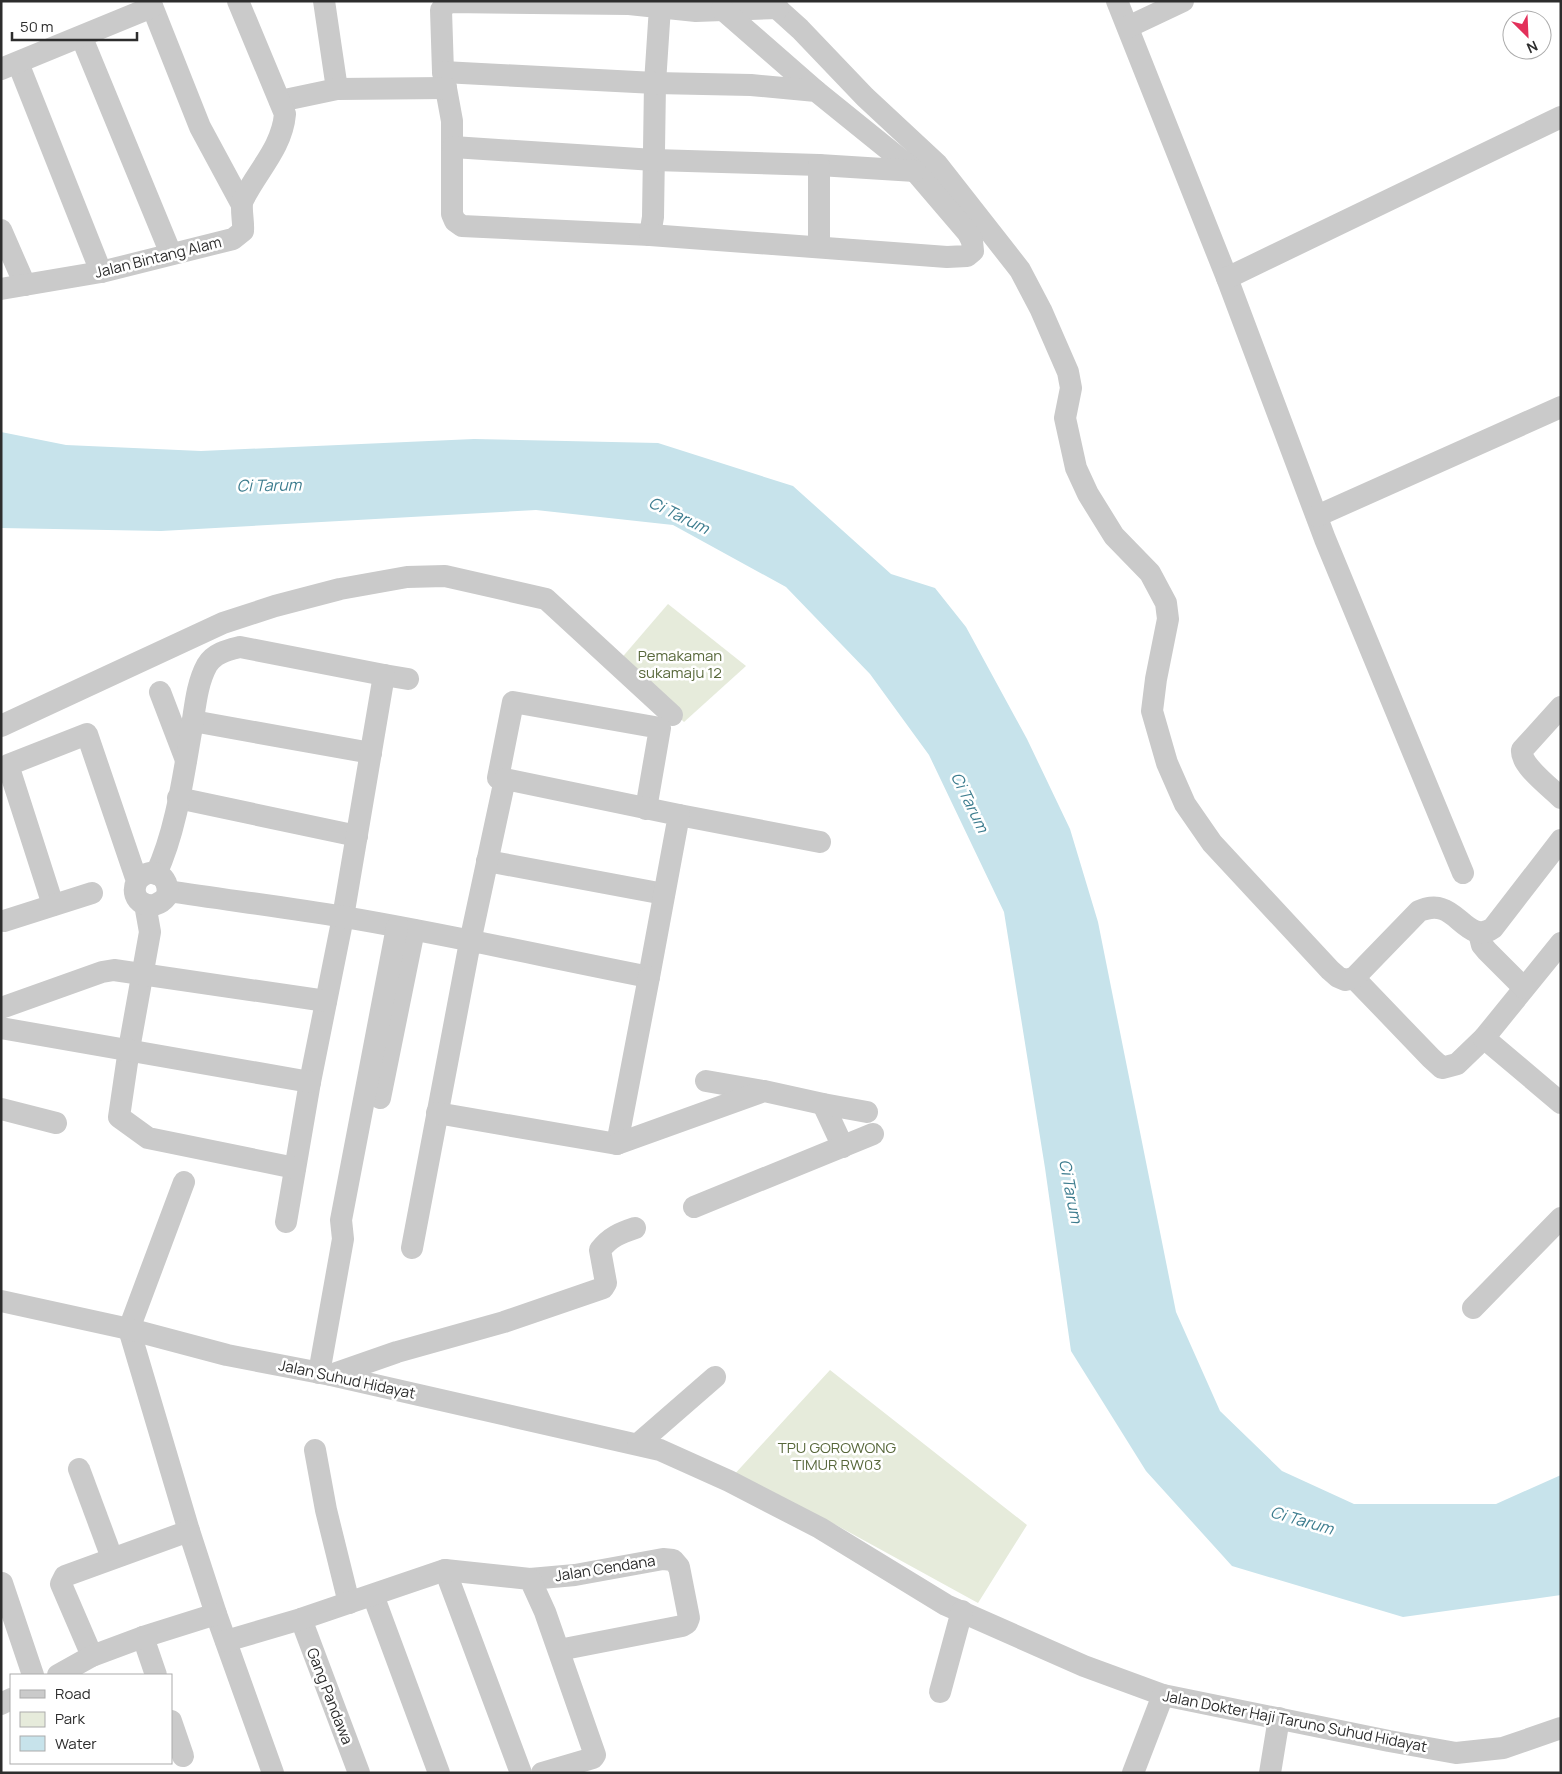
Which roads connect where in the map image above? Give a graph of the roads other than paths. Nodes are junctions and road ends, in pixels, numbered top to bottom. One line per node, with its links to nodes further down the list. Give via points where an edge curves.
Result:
1 (238, 1): 16 (street)
2 (324, 1): 14 (street)
3 (1117, 1): 9 (street)
4 (1183, 1): 9 (street)
5 (151, 4): 10 (street); 22 (street, via 200,127)
6 (773, 5): 8 (street); 64 (street, via 937,164 1020,270 1068,372 1071,388 1065,418 1076,468 1114,536 1150,573 1166,603 1168,619 1152,711 1167,763 1184,804 1212,843 1330,970 1345,980)
7 (660, 7): 8 (street, via 696,11); 12 (street, via 448,2 441,10); 13 (street)
8 (722, 9): 15 (street)
9 (1128, 27): 28 (street)
10 (82, 38): 11 (street); 26 (street)
11 (9, 66): 27 (street)
12 (444, 80): 13 (street); 14 (street); 18 (street, via 452,120)
13 (655, 83): 15 (street, via 751,85); 19 (street)
14 (337, 88): 16 (street)
15 (816, 91): 21 (street)
16 (280, 101): 22 (street, via 285,114 284,129)
17 (1561, 117): 28 (street)
18 (453, 147): 19 (street); 24 (street, via 452,214 462,226)
19 (654, 160): 20 (street); 24 (street)
20 (819, 165): 21 (street); 25 (street)
21 (914, 171): 25 (street, via 968,233 972,251 967,256)
22 (241, 203): 26 (street, Jalan Bintang Alam, via 243,231 233,239)
23 (1, 230): 29 (street)
24 (650, 235): 25 (street)
25 (819, 247)
26 (171, 254): 27 (street, Jalan Bintang Alam)
27 (101, 272): 29 (street, Jalan Bintang Alam)
28 (1227, 278): 32 (street)
29 (25, 285): 30 (street, Jalan Bintang Alam)
30 (1, 289)
31 (1561, 407): 32 (street)
32 (1317, 516): 51 (street)
33 (384, 675): 34 (street); 38 (street, via 240,647 221,652 208,663 201,680); 40 (street)
34 (408, 679)
35 (160, 692): 41 (street)
36 (1561, 707): 44 (street, via 1521,752 1525,763)
37 (672, 715): 39 (street, via 546,598 445,576 407,577 340,589 223,623)
38 (193, 721): 40 (street); 41 (street)
39 (1, 726)
40 (371, 753): 47 (street)
41 (186, 761): 43 (street)
42 (505, 779): 45 (street); 45 (street, via 498,778 513,702 660,728); 50 (street)
43 (178, 798): 47 (street); 52 (street)
44 (1561, 798)
45 (646, 809): 46 (street)
46 (679, 815): 49 (street); 54 (street)
47 (357, 836): 56 (street)
48 (1561, 840): 59 (street, via 1493,928)
49 (820, 842)
50 (487, 862): 54 (street); 60 (street)
51 (1463, 873)
52 (153, 891): 55 (street, via 88,734 8,765); 56 (street); 62 (street)
53 (92, 893): 55 (street)
54 (664, 894): 63 (street)
55 (53, 905): 57 (street)
56 (343, 917): 58 (street); 66 (street)
57 (4, 920)
58 (406, 929): 60 (street); 93 (street, via 355,1224 343,1239)
59 (1479, 933): 64 (street, via 1444,909 1431,907 1419,911); 65 (street, via 1487,952)
60 (470, 942): 63 (street); 77 (street)
61 (1561, 943): 65 (street)
62 (143, 974): 66 (street); 67 (street, via 114,970 102,972); 70 (street)
63 (649, 977): 81 (street)
64 (1354, 978): 69 (street, via 1442,1068 1457,1064)
65 (1524, 988): 69 (street)
66 (326, 1001): 71 (street)
67 (1, 1008)
68 (1, 1028): 70 (street)
69 (1484, 1038): 73 (street)
70 (129, 1049): 71 (street); 83 (street, via 119,1117 148,1138)
71 (310, 1082): 83 (street)
72 (764, 1091): 74 (street); 78 (street); 78 (street, via 708,1073)
73 (1561, 1103)
74 (823, 1104): 76 (street); 82 (street)
75 (1, 1109): 79 (street)
76 (868, 1112)
77 (437, 1113): 81 (street); 89 (street)
78 (699, 1114): 81 (street)
79 (56, 1123)
80 (873, 1134): 82 (street)
81 (616, 1144)
82 (843, 1147): 85 (street)
83 (295, 1168): 87 (street)
84 (184, 1182): 92 (street)
85 (694, 1208)
86 (1561, 1218): 91 (street)
87 (286, 1222)
88 (635, 1228): 93 (street, via 616,1234 600,1250 606,1283 603,1288 504,1322)
89 (412, 1248)
90 (1, 1301): 92 (street, Jalan Suhud Hidayat)
91 (1472, 1308)
92 (129, 1329): 93 (street, Jalan Suhud Hidayat); 99 (street)
93 (325, 1374): 95 (street, Jalan Suhud Hidayat)
94 (715, 1377): 95 (street)
95 (638, 1444): 97 (street, Jalan Suhud Hidayat)
96 (314, 1450): 105 (street)
97 (690, 1463): 106 (street, Jalan Dokter Haji Taruno Suhud Hidayat, via 820,1528)
98 (78, 1470): 100 (street)
99 (190, 1531): 100 (street); 107 (street)
100 (112, 1558): 112 (street, via 65,1576 61,1584)
101 (445, 1570): 102 (street); 104 (street); 125 (street)
102 (530, 1579): 111 (street); 111 (street, Jalan Cendana, via 575,1575 663,1559 673,1560 679,1567 689,1618 687,1623)
103 (2, 1584): 113 (street)
104 (373, 1594): 105 (street); 124 (street)
105 (349, 1602): 108 (street)
106 (962, 1612): 116 (street); 117 (street, Jalan Dokter Haji Taruno Suhud Hidayat, via 1084,1666)
107 (216, 1614): 109 (street); 110 (street)
108 (301, 1619): 110 (street); 123 (street, Gang Pandawa)
109 (143, 1637): 112 (street); 115 (street)
110 (226, 1642): 122 (street)
111 (558, 1650): 126 (street, via 595,1755)
112 (92, 1656): 114 (street)
113 (33, 1674)
114 (60, 1674)
115 (156, 1674)
116 (940, 1692)
117 (1163, 1695): 118 (street, Jalan Dokter Haji Taruno Suhud Hidayat); 127 (street)
118 (1279, 1718): 120 (street, Jalan Dokter Haji Taruno Suhud Hidayat, via 1456,1753 1502,1748); 128 (street)
119 (172, 1724): 121 (street)
120 (1561, 1728)
121 (183, 1756)
122 (273, 1773)
123 (359, 1773)
124 (439, 1773)
125 (521, 1773)
126 (542, 1773)
127 (1133, 1773)
128 (1270, 1773)

